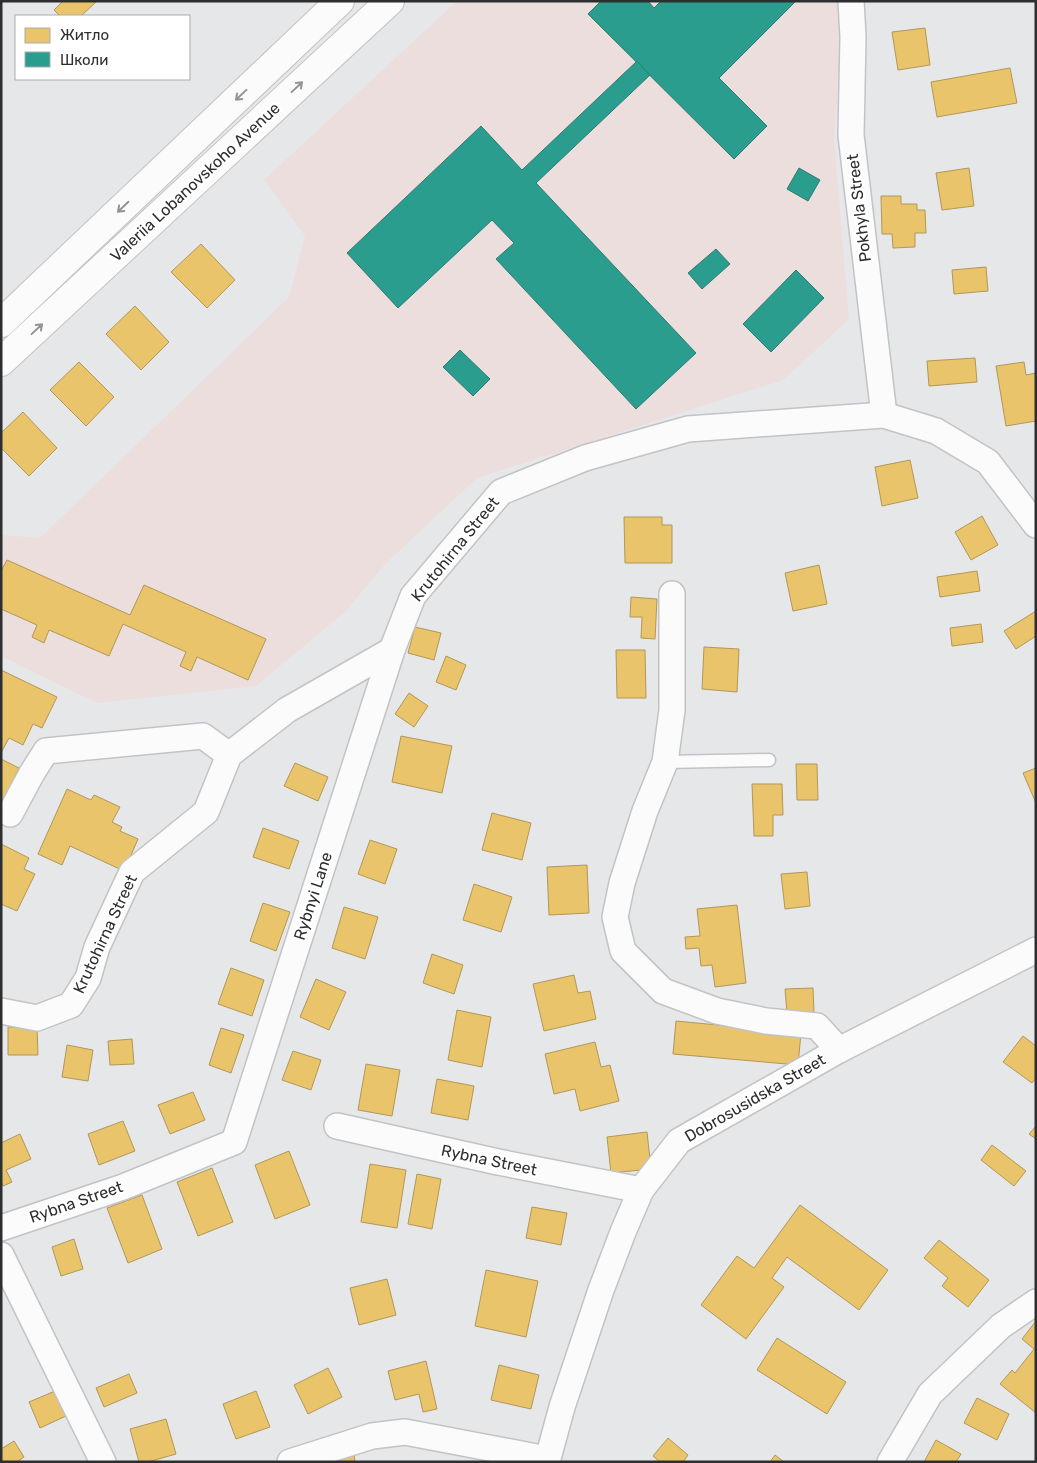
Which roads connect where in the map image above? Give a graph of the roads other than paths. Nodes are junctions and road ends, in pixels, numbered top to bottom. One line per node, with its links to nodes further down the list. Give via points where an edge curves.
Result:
1 (340, 1): 4 (main road, Valeriia Lobanovskoho Avenue, one-way to 4)
2 (390, 1): 5 (main road, Valeriia Lobanovskoho Avenue, one-way to 2)
3 (851, 1): 6 (street, Pokhyla Street, via 851,135)
4 (1, 323)
5 (1, 362)
6 (884, 415): 7 (street, Krutohirna Street, via 936,431 988,462); 9 (street, Krutohirna Street, via 688,429 585,458 501,492 413,596)
7 (1036, 525)
8 (672, 594): 12 (street, via 672,710)
9 (392, 650): 10 (street, Krutohirna Street, via 286,710); 18 (street, Rybnyi Lane)
10 (229, 755): 13 (street, via 203,736 46,751); 15 (street, Krutohirna Street, via 206,812 132,872 97,947 88,978 71,1005 37,1018)
11 (769, 760): 12 (lane)
12 (665, 762): 16 (street, via 622,882 616,916 623,950 663,991 717,1011 766,1021 817,1026)
13 (10, 814)
14 (1036, 950): 16 (street, Dobrosusidska Street)
15 (1, 1011)
16 (839, 1050): 19 (street, Dobrosusidska Street, via 679,1141)
17 (337, 1126): 19 (street, Rybna Street)
18 (234, 1142): 20 (street, Rybna Street, via 123,1187)
19 (640, 1190): 23 (street, Dobrosusidska Street, via 601,1290)
20 (1, 1228)
21 (1, 1255): 24 (street)
22 (1036, 1302): 26 (street, via 1001,1326 930,1394)
23 (547, 1460): 25 (street, via 405,1432 372,1436)
24 (103, 1462)
25 (290, 1462)
26 (890, 1462)

